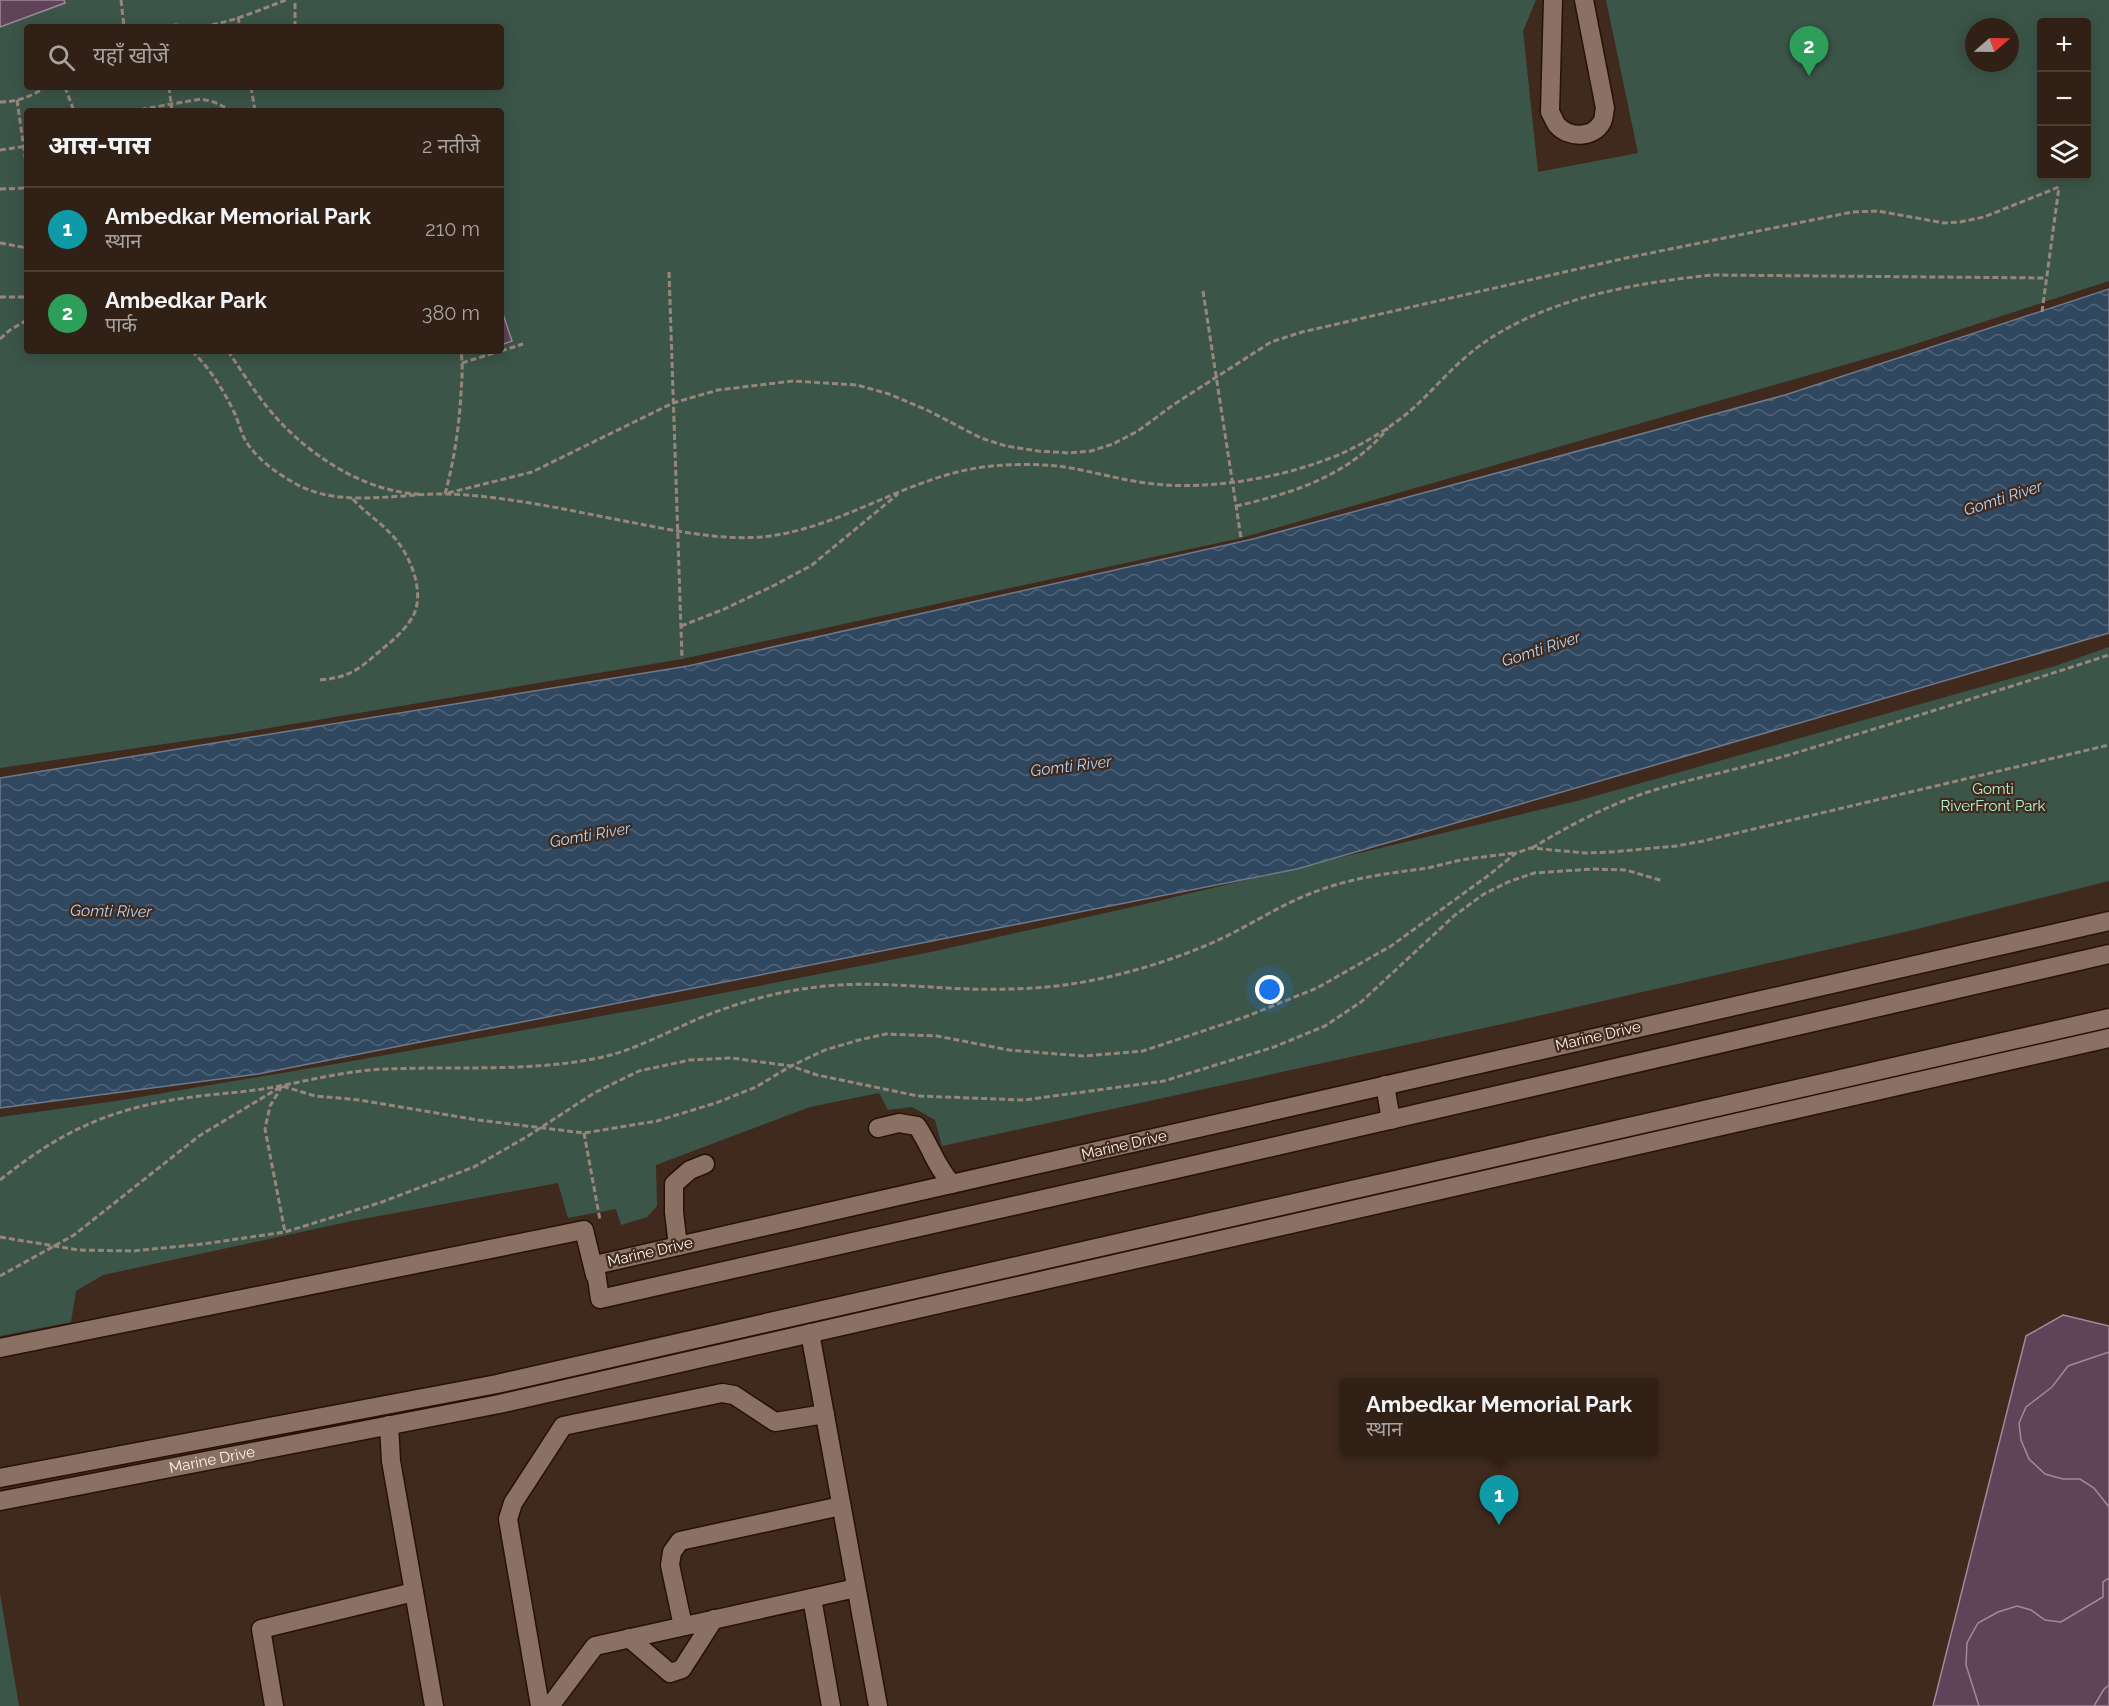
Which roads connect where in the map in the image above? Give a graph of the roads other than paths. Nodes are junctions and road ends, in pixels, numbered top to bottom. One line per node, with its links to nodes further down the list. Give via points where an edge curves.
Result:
1 (1552, 0): 2 (street, via 1550,111 1557,124 1576,135 1590,134 1602,123 1605,108)
2 (1584, 0)
3 (2109, 921): 7 (street, Marine Drive)
4 (2109, 954): 8 (street, Marine Drive)
5 (2109, 1018): 18 (street, Marine Drive, via 497,1384)
6 (2109, 1038): 14 (street, Marine Drive)
7 (1384, 1085): 8 (street); 11 (street, Marine Drive)
8 (1391, 1120): 13 (street, Marine Drive, via 600,1299)
9 (878, 1128): 11 (street, via 899,1123 917,1126 940,1171)
10 (705, 1164): 12 (street, via 690,1170 674,1184)
11 (952, 1184): 12 (street, Marine Drive)
12 (678, 1246): 13 (street, Marine Drive, via 595,1264)
13 (597, 1283): 15 (street, via 584,1230)
14 (810, 1333): 16 (street); 17 (street, Marine Drive, via 500,1404)
15 (0, 1348)
16 (825, 1414): 20 (street); 29 (street, via 775,1422 734,1395 722,1393 563,1426 513,1503 508,1519)
17 (389, 1425): 19 (street, Marine Drive); 22 (street, via 391,1461)
18 (0, 1478)
19 (0, 1501)
20 (841, 1506): 21 (street); 25 (street, via 680,1541 670,1564)
21 (856, 1588): 23 (street); 32 (street)
22 (414, 1592): 27 (street, via 261,1629); 28 (street)
23 (812, 1598): 24 (street); 31 (street)
24 (714, 1619): 25 (street); 26 (street, via 682,1669 670,1673)
25 (683, 1626): 26 (street)
26 (629, 1638): 30 (street, via 595,1646)
27 (274, 1706)
28 (434, 1706)
29 (540, 1706)
30 (550, 1706)
31 (831, 1706)
32 (878, 1706)

